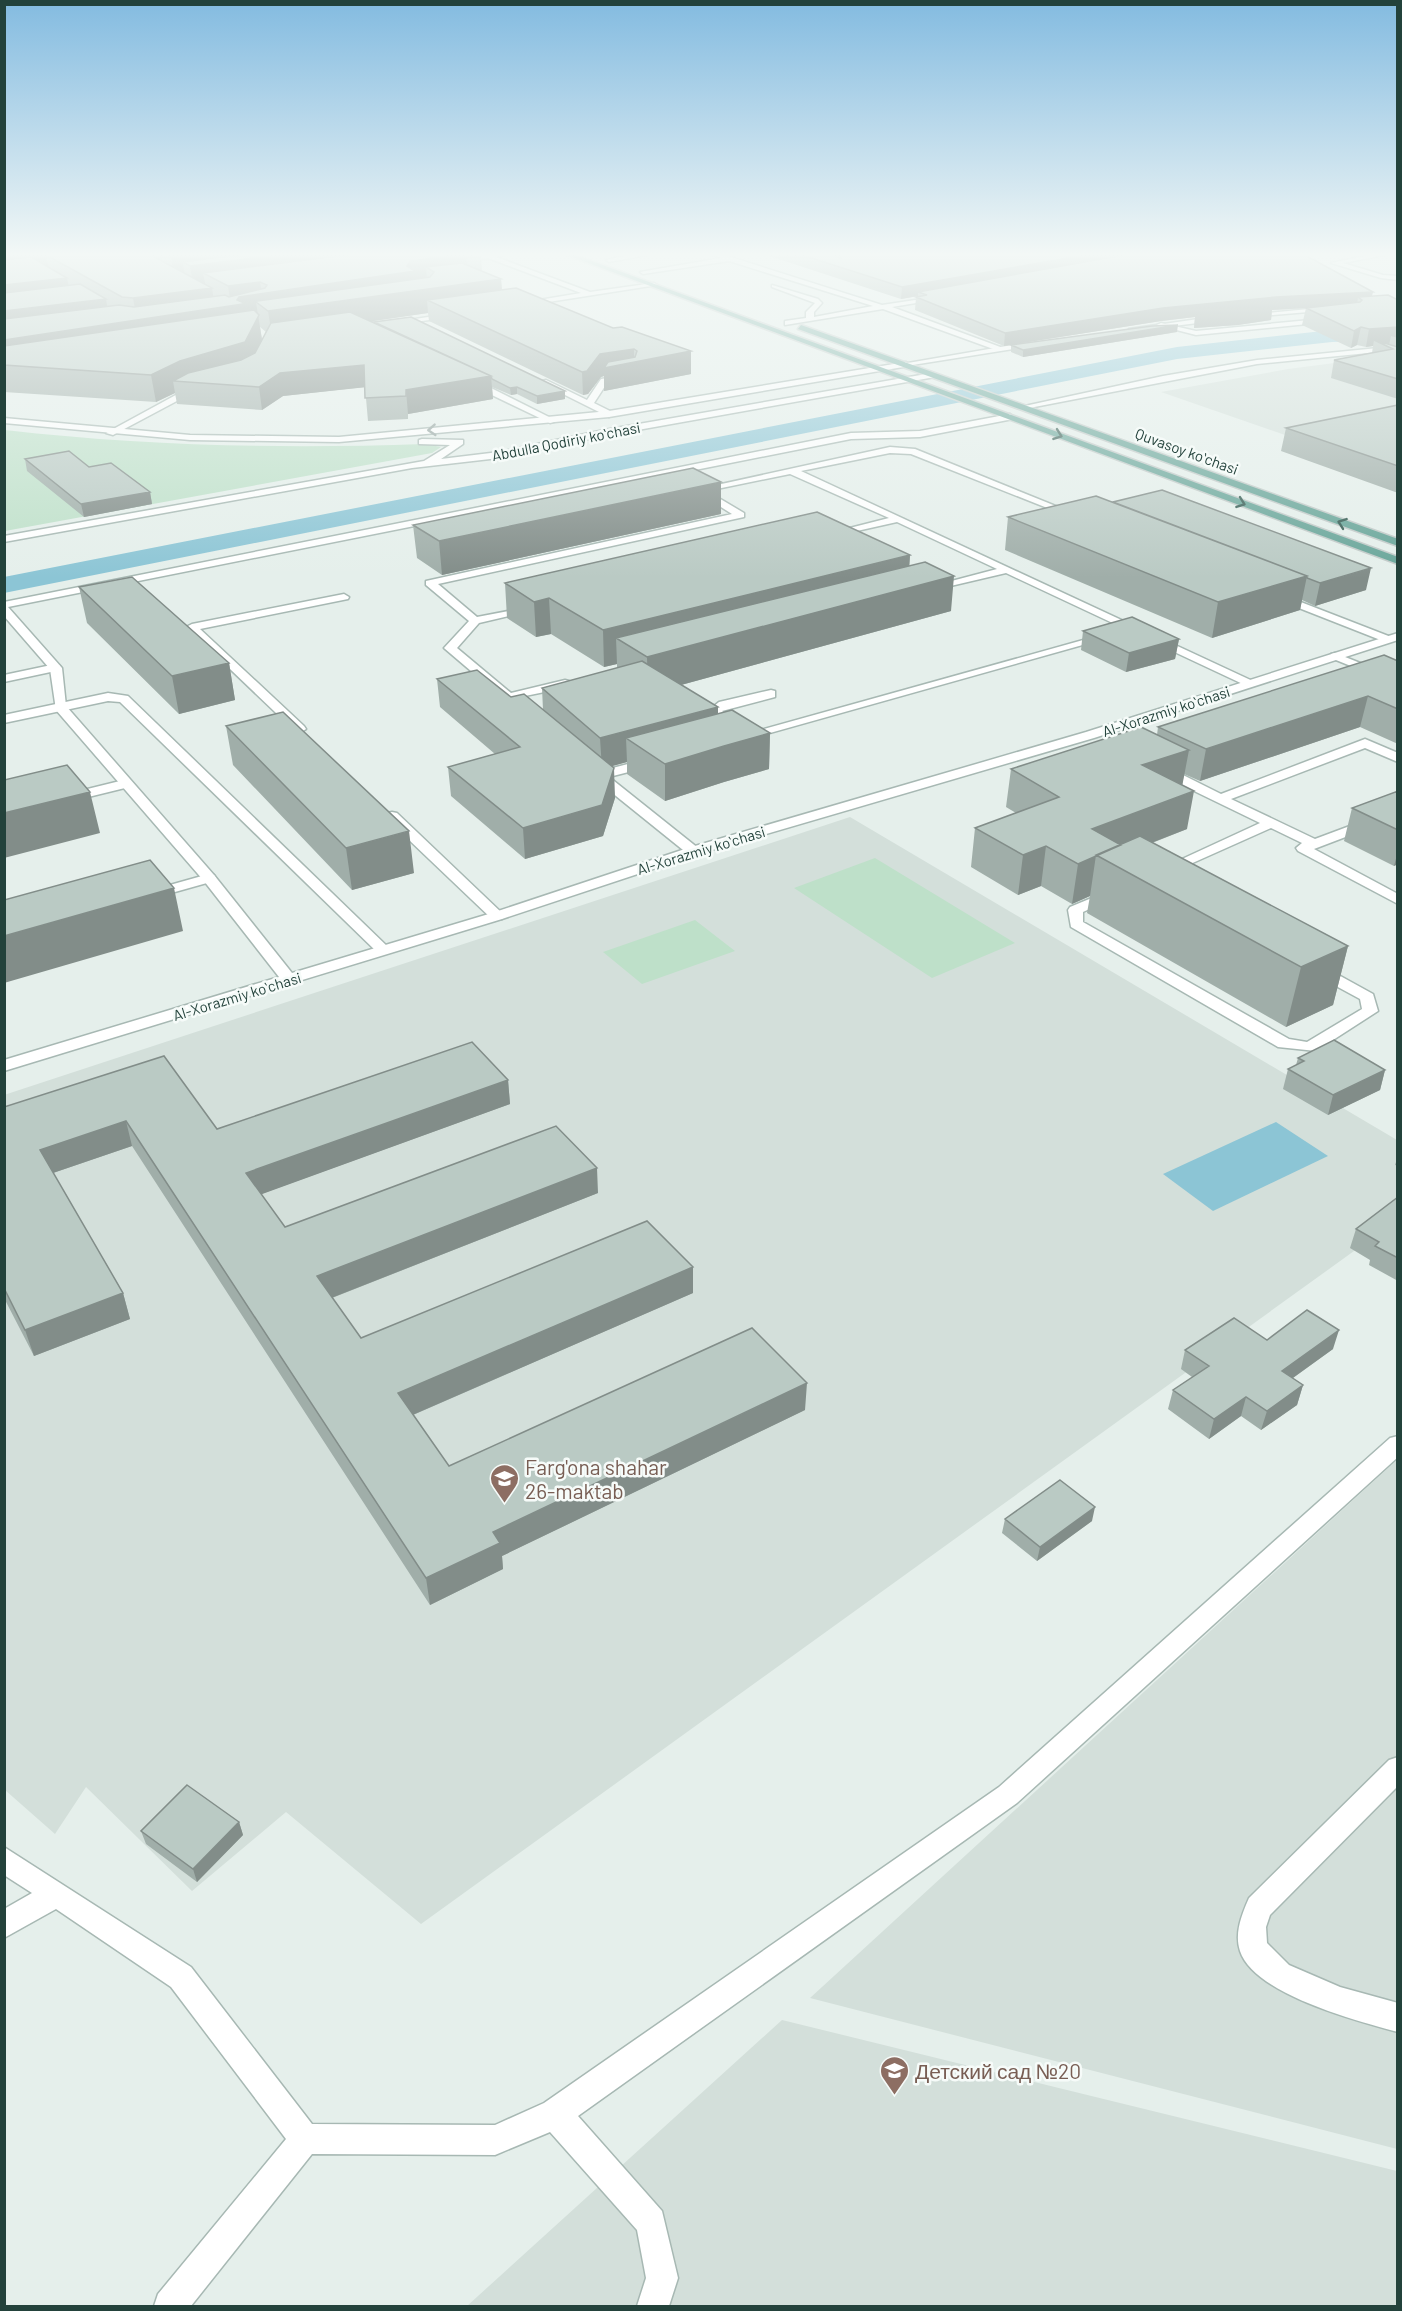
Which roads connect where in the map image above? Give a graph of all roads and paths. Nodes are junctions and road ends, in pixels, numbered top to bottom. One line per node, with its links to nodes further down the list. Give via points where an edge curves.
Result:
1 (859, 362): 6 (main road)
2 (900, 362): 5 (main road, Quvasoy koʻchasi)
3 (919, 362): 5 (street, Abdulla Qodiriy koʻchasi)
4 (1257, 362): 14 (street)
5 (906, 364): 6 (street, Abdulla Qodiriy koʻchasi); 7 (main road, Quvasoy koʻchasi)
6 (875, 368): 11 (main road); 15 (street, Abdulla Qodiriy koʻchasi)
7 (932, 375): 11 (street, Abdulla Qodiriy koʻchasi); 14 (main road, Quvasoy koʻchasi)
8 (632, 376): 13 (street, via 604,381)
9 (468, 380): 18 (street)
10 (538, 380): 13 (street)
11 (907, 380): 16 (main road, Quvasoy koʻchasi); 23 (street, Abdulla Qodiriy koʻchasi)
12 (208, 387): 20 (street, via 188,392)
13 (590, 404): 15 (street)
14 (1024, 407): 30 (main road, Quvasoy koʻchasi, one-way to 14)
15 (609, 414): 18 (street, Abdulla Qodiriy koʻchasi)
16 (1007, 416): 31 (main road, Quvasoy koʻchasi, one-way to 31); 37 (street, via 920,434 851,436)
17 (4, 420): 20 (street, Abdulla Qodiriy koʻchasi)
18 (553, 421): 19 (street, Abdulla Qodiriy koʻchasi)
19 (494, 426): 21 (street, Abdulla Qodiriy koʻchasi, one-way to 21); 22 (street, via 464,434); 23 (street, via 539,431 546,437)
20 (110, 433): 21 (street, Abdulla Qodiriy koʻchasi, via 310,441)
21 (367, 438): 22 (street, Abdulla Qodiriy koʻchasi)
22 (460, 442): 23 (street, via 487,451); 24 (street, Abdulla Qodiriy koʻchasi, via 438,457)
23 (530, 448): 24 (street, Abdulla Qodiriy koʻchasi)
24 (412, 465): 28 (street, Abdulla Qodiriy koʻchasi)
25 (792, 471): 26 (street); 27 (street, via 890,450 912,451); 38 (street, via 699,490 741,515 430,583)
26 (898, 519): 29 (street); 32 (street)
27 (1089, 521)
28 (4, 539)
29 (818, 539)
30 (1398, 543)
31 (1398, 561)
32 (1006, 570): 34 (street); 39 (street)
33 (1265, 591): 40 (street)
34 (914, 594)
35 (344, 597): 52 (street, via 192,627)
36 (543, 604): 38 (street)
37 (4, 607): 42 (street)
38 (475, 621): 48 (street, via 450,648)
39 (1136, 629): 46 (street); 53 (street)
40 (1392, 637): 41 (street, Al-Xorazmiy koʻchasi)
41 (1335, 656): 45 (street); 46 (street, Al-Xorazmiy koʻchasi)
42 (56, 668): 43 (street); 49 (street)
43 (4, 679)
44 (579, 680): 48 (street)
45 (1398, 682)
46 (1251, 683): 54 (street, Al-Xorazmiy koʻchasi)
47 (771, 694): 53 (street, via 723,705 714,711)
48 (509, 697): 50 (street)
49 (60, 707): 51 (street); 62 (street); 76 (street, via 108,697 124,699)
50 (525, 711)
51 (4, 719)
52 (306, 735)
53 (749, 735): 55 (street)
54 (1090, 735): 56 (street); 69 (street, Al-Xorazmiy koʻchasi)
55 (726, 741)
56 (1110, 745)
57 (668, 757): 61 (street)
58 (1398, 758): 63 (street, via 1365,743)
59 (582, 762): 61 (street)
60 (1150, 765): 63 (street)
61 (599, 776): 69 (street)
62 (124, 784): 64 (street); 70 (street)
63 (1220, 799): 67 (street)
64 (59, 801)
65 (384, 809): 75 (street)
66 (1398, 812): 68 (street)
67 (1271, 823): 68 (street); 72 (street, via 1148,878)
68 (1315, 844): 74 (street, via 1303,848)
69 (693, 851): 75 (street, Al-Xorazmiy koʻchasi)
70 (208, 878): 73 (street); 78 (street)
71 (1127, 887): 77 (street, via 1075,910 1076,924 1284,1043 1310,1047 1370,1011 1367,997)
72 (1169, 889)
73 (141, 898)
74 (1398, 900)
75 (497, 916): 76 (street, Al-Xorazmiy koʻchasi)
76 (383, 950): 78 (street, Al-Xorazmiy koʻchasi)
77 (1304, 963)
78 (289, 980): 79 (street, Al-Xorazmiy koʻchasi)
79 (4, 1066)
80 (1398, 1444): 86 (street, via 1008,1795)
81 (1398, 1768): 85 (street, via 1259,1907 1252,1927 1253,1949 1279,1975 1339,2001)
82 (4, 1859): 83 (street)
83 (56, 1894): 84 (street); 87 (street, via 181,1977)
84 (4, 1925)
85 (1398, 2018)
86 (555, 2114): 87 (street, via 495,2140); 89 (street, via 651,2222 662,2278)
87 (305, 2139): 88 (street)
88 (170, 2307)
89 (653, 2307)

